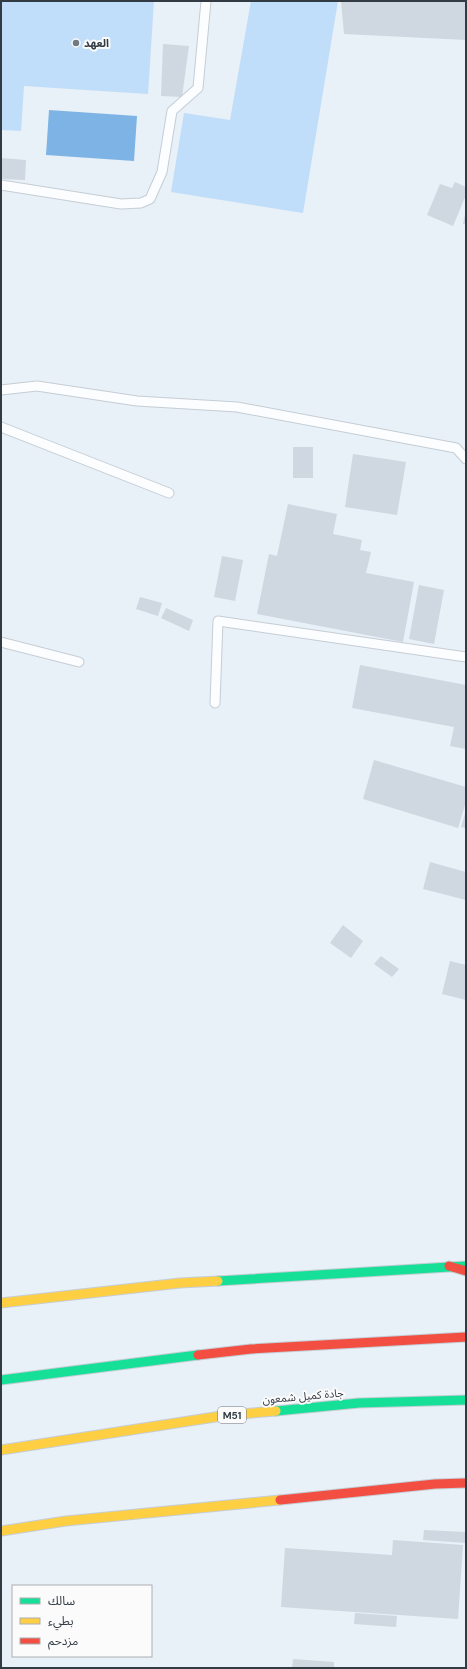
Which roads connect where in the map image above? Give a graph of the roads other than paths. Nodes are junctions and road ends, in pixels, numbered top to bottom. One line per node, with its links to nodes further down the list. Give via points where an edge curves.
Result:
1 (206, 1): 2 (lane, via 198,88 172,111 162,172 150,199 141,203 121,204)
2 (1, 185)
3 (1, 390): 5 (lane, via 37,386 137,401 237,407 456,448)
4 (1, 427): 6 (lane)
5 (466, 459)
6 (169, 494)
7 (1, 642): 9 (lane)
8 (466, 657): 10 (lane, via 218,621)
9 (79, 662)
10 (215, 703)
11 (449, 1266): 12 (main road); 13 (main road); 14 (main road, via 180,1283)
12 (466, 1266)
13 (466, 1271)
14 (1, 1304)
15 (466, 1337): 16 (main road, via 251,1349)
16 (1, 1380)
17 (466, 1400): 18 (main road, جادة كميل شمعون / M51, via 359,1403 228,1415)
18 (1, 1450)
19 (466, 1483): 20 (main road, via 66,1521)
20 (1, 1531)

